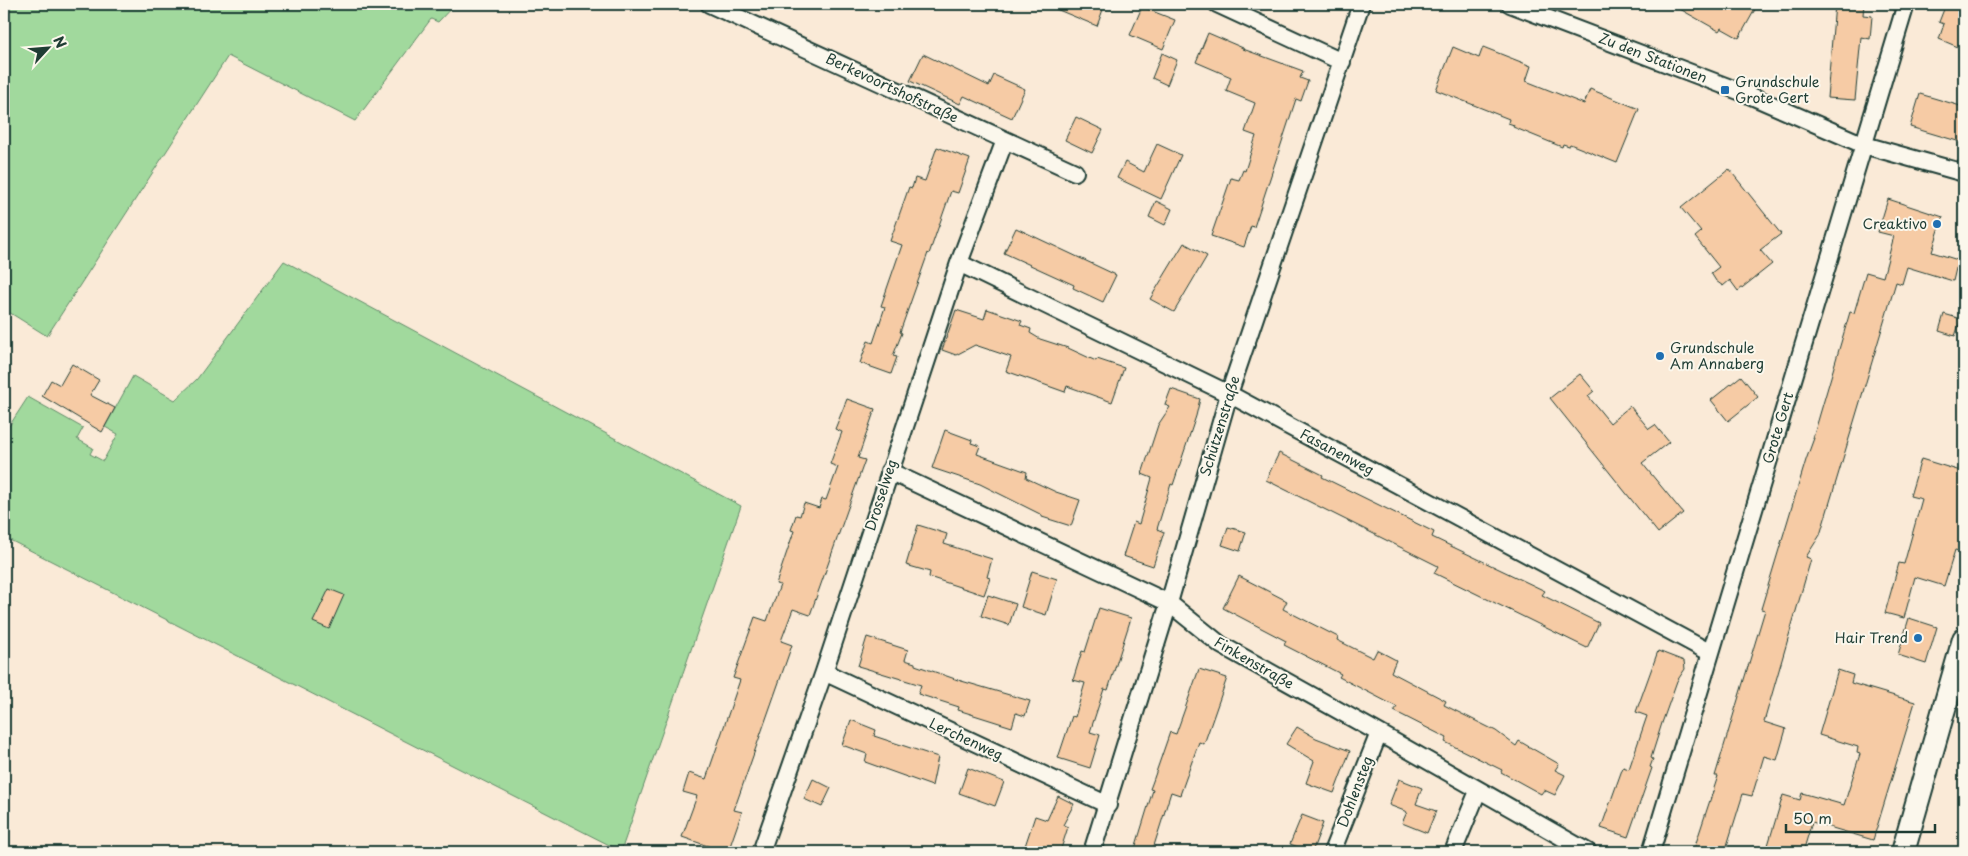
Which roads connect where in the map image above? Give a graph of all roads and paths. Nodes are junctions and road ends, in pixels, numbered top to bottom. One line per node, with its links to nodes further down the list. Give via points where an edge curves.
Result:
1 (709, 4): 7 (street, Berkevoortshofstraße)
2 (1217, 4): 6 (street)
3 (1361, 4): 6 (street, Schützenstraße)
4 (1510, 4): 8 (street, Zu den Stationen, via 1749,95)
5 (1906, 4): 8 (street, Grote Gert)
6 (1342, 62): 12 (street, Schützenstraße)
7 (1005, 140): 9 (street, Berkevoortshofstraße); 11 (street, Drosselweg)
8 (1864, 145): 10 (street, Zu den Stationen); 16 (street, Grote Gert)
9 (1075, 172)
10 (1964, 173)
11 (959, 263): 12 (street, Fasanenweg); 13 (street, Drosselweg)
12 (1228, 394): 14 (street, Schützenstraße); 16 (street, Fasanenweg)
13 (889, 471): 14 (street, Finkenstraße); 17 (street, Drosselweg)
14 (1169, 603): 18 (street, Finkenstraße, via 1220,645); 20 (street, Schützenstraße)
15 (1964, 639): 27 (street)
16 (1709, 652): 26 (street, Grote Gert)
17 (824, 672): 20 (street, Lerchenweg); 21 (street, Drosselweg)
18 (1379, 733): 19 (street, Finkenstraße); 23 (street, Dohlensteg)
19 (1478, 791): 24 (street); 25 (street, Finkenstraße)
20 (1108, 805): 22 (street, Schützenstraße)
21 (761, 852)
22 (1092, 852)
23 (1332, 852)
24 (1453, 852)
25 (1588, 852)
26 (1651, 852)
27 (1903, 852)

